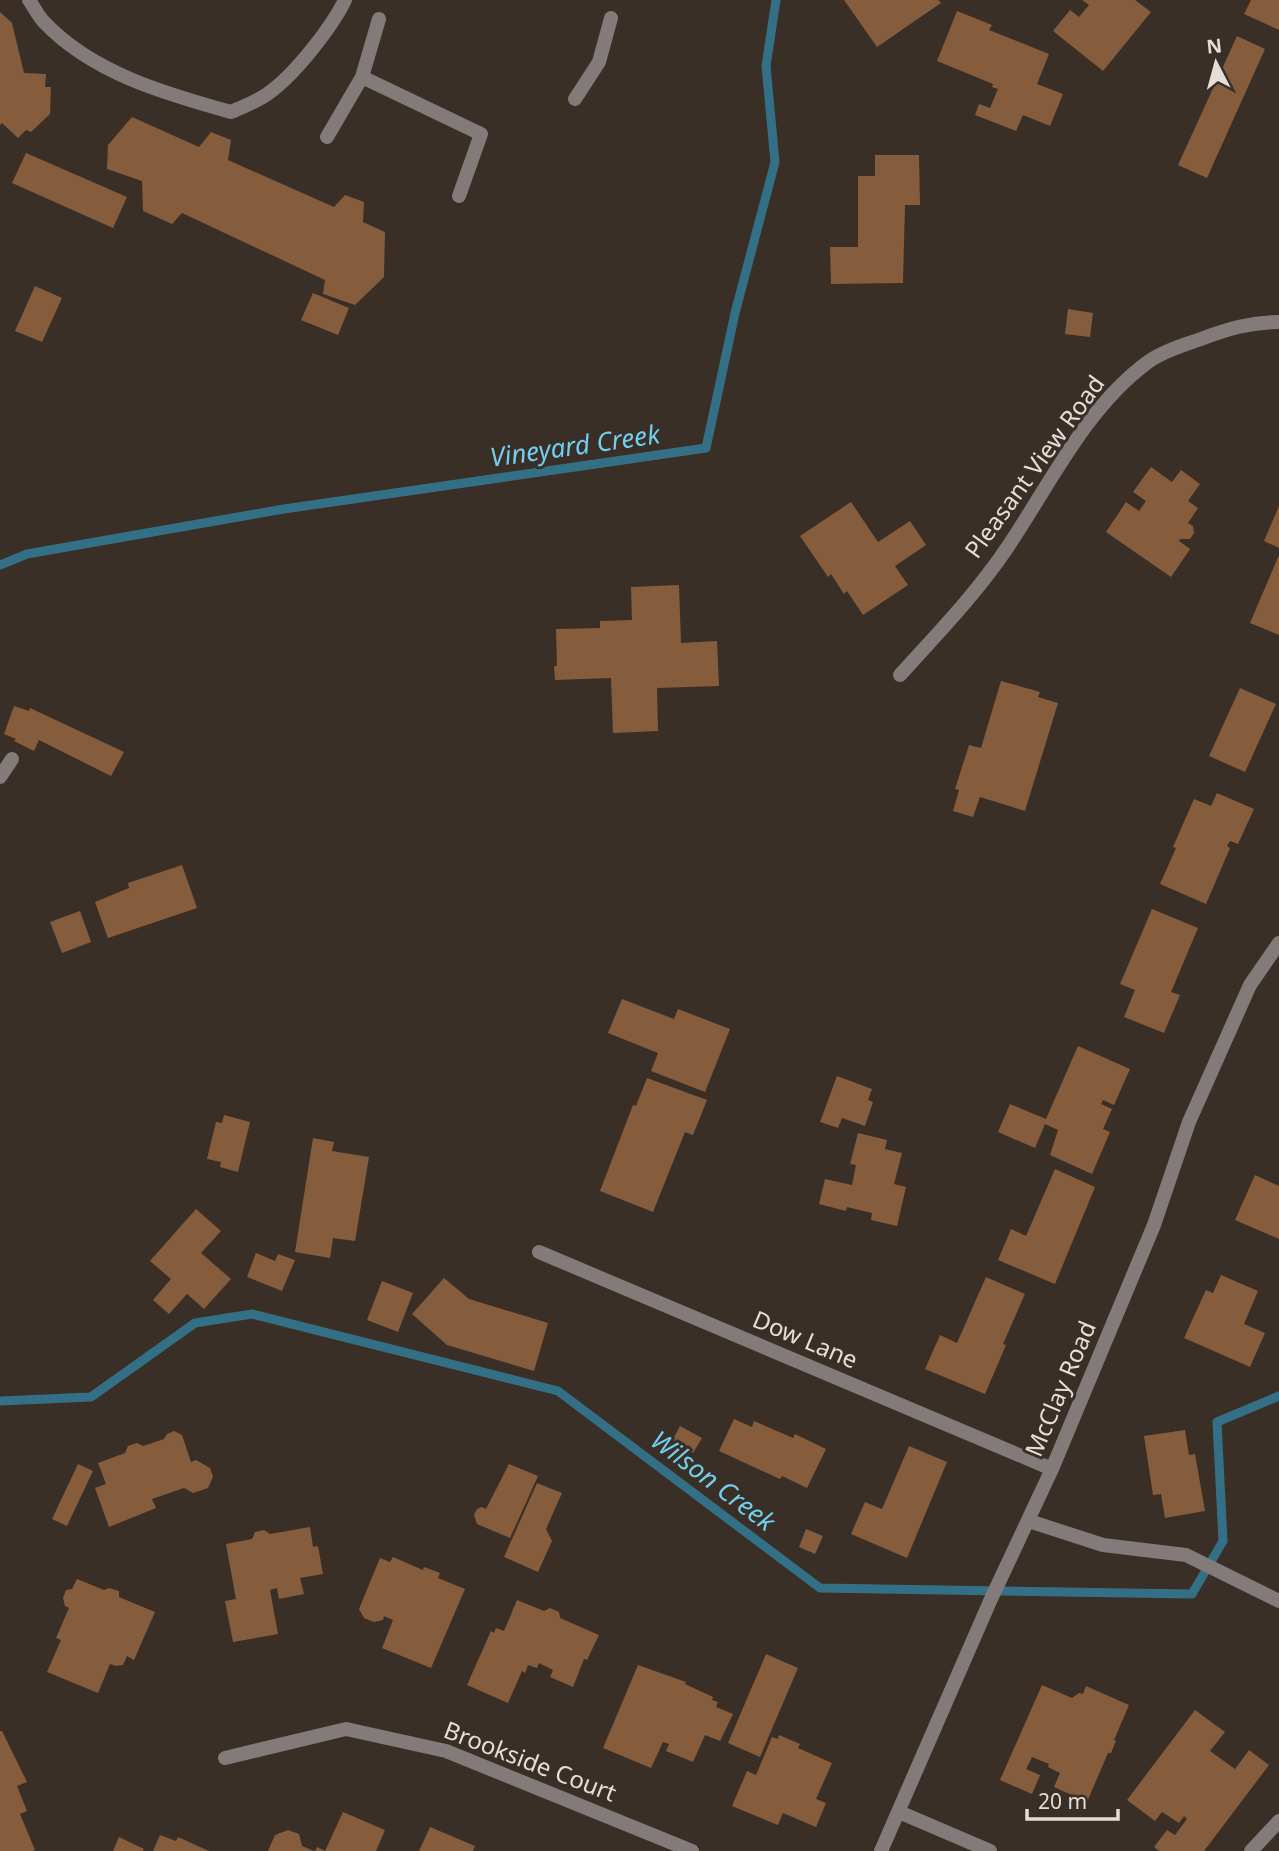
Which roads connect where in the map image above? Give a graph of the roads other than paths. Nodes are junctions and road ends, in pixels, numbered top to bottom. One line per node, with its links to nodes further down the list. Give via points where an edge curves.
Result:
1 (29, 0): 2 (street, via 44,22 93,61 231,112 270,93 303,59)
2 (345, 0)
3 (611, 18): 6 (street, via 599,62)
4 (379, 19): 5 (street)
5 (362, 78): 7 (street); 8 (street, via 481,134)
6 (575, 99)
7 (327, 138)
8 (459, 196)
9 (1279, 323): 10 (street, Pleasant View Road, via 1235,326 1182,346 1150,360 1123,382 1094,415 1006,551)
10 (900, 675)
11 (12, 760): 12 (street)
12 (0, 777)
13 (1279, 943): 15 (street, McClay Road, via 1250,985 1189,1122 1154,1225)
14 (539, 1252): 15 (street, Dow Lane)
15 (1052, 1469): 16 (street, McClay Road)
16 (1029, 1521): 17 (street, via 1103,1545 1186,1555); 19 (street, McClay Road)
17 (1279, 1601)
18 (225, 1758): 21 (street, Brookside Court, via 346,1729 446,1751)
19 (899, 1812): 22 (street, McClay Road); 23 (street)
20 (1279, 1821): 24 (street)
21 (692, 1851)
22 (881, 1851)
23 (990, 1851)
24 (1251, 1851)

